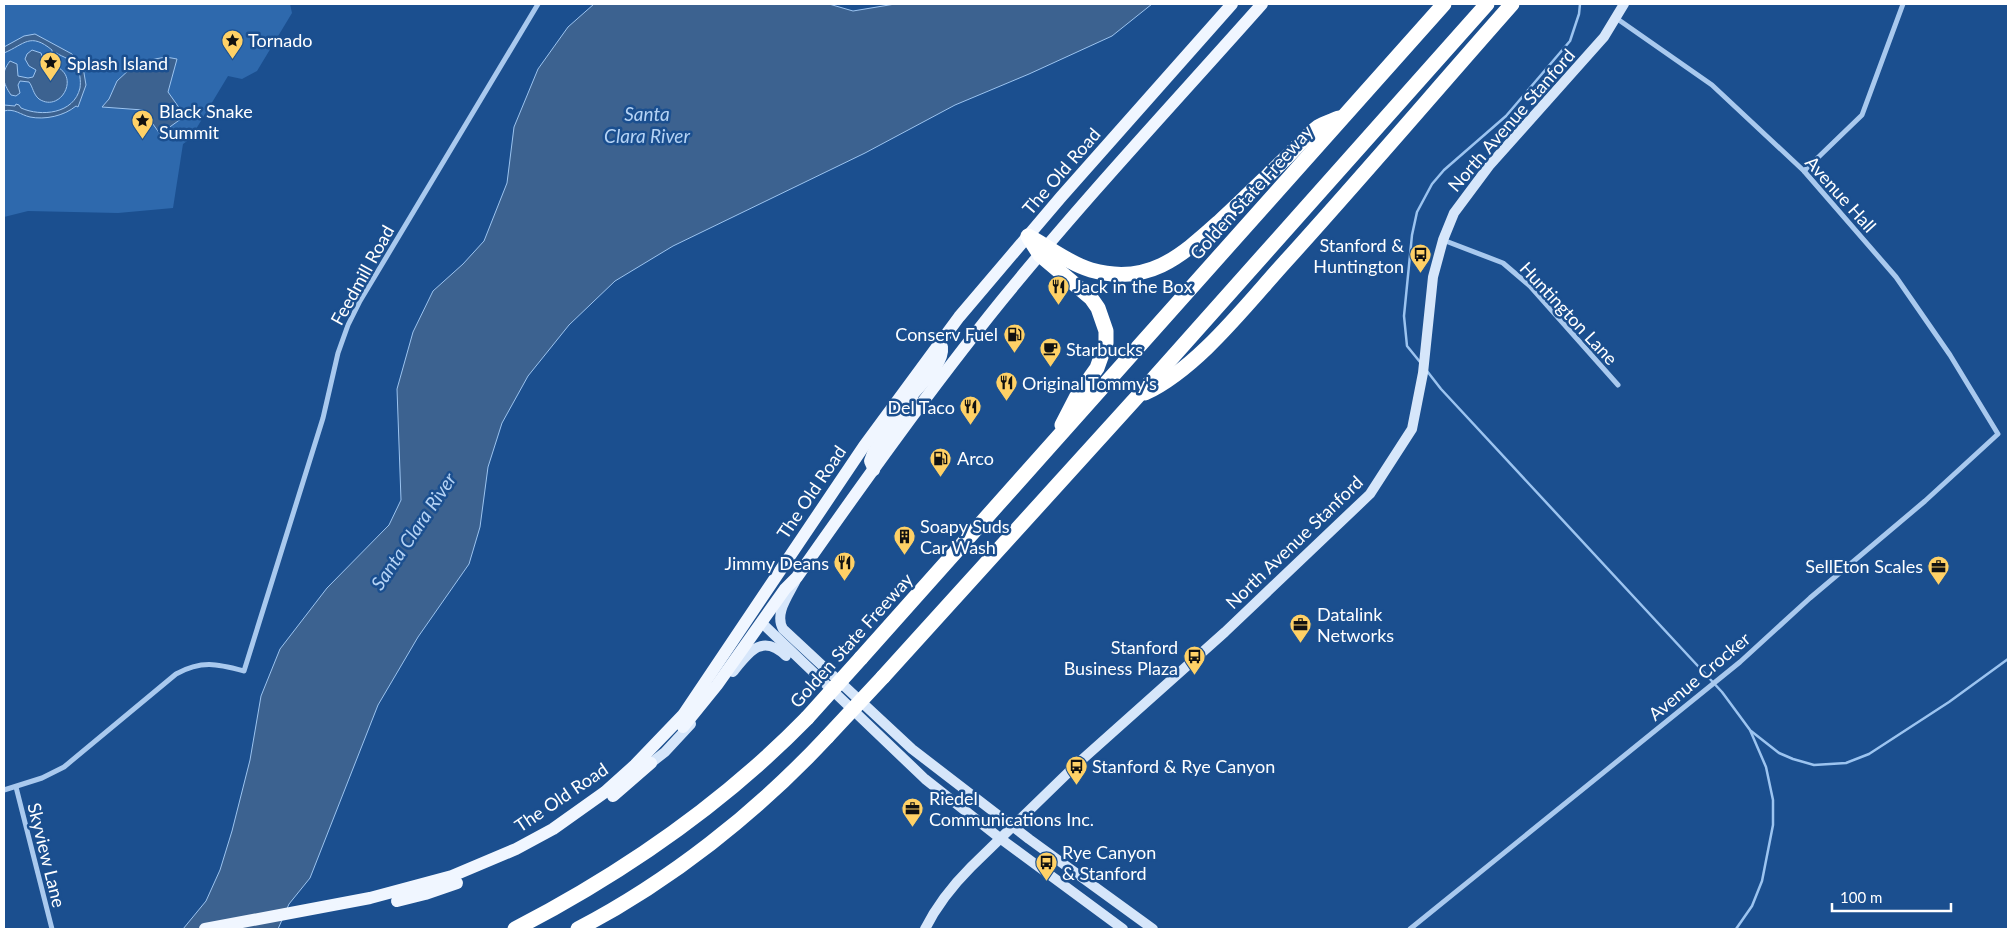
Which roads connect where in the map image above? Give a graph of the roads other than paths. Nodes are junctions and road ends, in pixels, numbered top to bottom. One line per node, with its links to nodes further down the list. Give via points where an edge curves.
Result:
1 (538, 4): 30 (street, Feedmill Road, via 348,325 323,418 244,672 207,664 176,674 64,767)
2 (1232, 4): 12 (main road, The Old Road)
3 (1262, 4): 14 (main road, The Old Road)
4 (1444, 4): 10 (highway, Golden State Freeway)
5 (1487, 4): 18 (highway)
6 (1512, 4): 18 (highway, via 1221,333 1160,386)
7 (1624, 4): 9 (main road, North Avenue Stanford)
8 (1904, 4): 11 (street, via 1862,115)
9 (1616, 18): 11 (street, Avenue Hall, via 1712,85); 13 (main road, North Avenue Stanford, via 1592,51 1470,189 1454,213)
10 (1344, 115): 14 (highway, via 1318,127 1217,224 1190,248 1166,263 1137,273 1106,274); 21 (highway, Golden State Freeway)
11 (1804, 171): 20 (street, Avenue Hall, via 1896,278 1950,355)
12 (1028, 236): 14 (highway); 15 (main road, The Old Road)
13 (1443, 240): 16 (street, Huntington Lane, via 1503,263 1530,286); 32 (main road, North Avenue Stanford, via 1433,278 1423,373 1412,429 1370,494)
14 (1044, 250): 19 (main road, The Old Road); 21 (highway, via 1091,298 1106,331 1106,343 1097,368 1077,396)
15 (941, 342): 17 (main road, The Old Road); 19 (main road, via 942,352 936,364 913,394)
16 (1618, 385)
17 (902, 396): 22 (main road, via 904,408 873,453 870,461); 24 (main road, The Old Road, via 864,446)
18 (1137, 397): 40 (highway, bridge, via 883,677 782,782 697,853 642,892)
19 (915, 411): 22 (main road, The Old Road)
20 (1998, 434): 44 (street, Avenue Crocker, via 1740,662)
21 (1052, 444): 39 (highway, Golden State Freeway, bridge, via 788,737 678,831 597,884)
22 (874, 470): 23 (main road, The Old Road)
23 (797, 577): 25 (main road, The Old Road); 28 (main road, via 781,610 779,619 783,629)
24 (749, 616): 25 (main road); 34 (main road, The Old Road, via 683,715 636,766)
25 (762, 623): 26 (main road, The Old Road); 27 (main road); 28 (main road, via 907,753)
26 (681, 729): 29 (main road, The Old Road)
27 (875, 730): 29 (main road, via 780,650 765,645 753,649 745,657 706,708); 33 (main road, via 924,779)
28 (918, 753): 32 (main road)
29 (650, 764): 34 (main road, The Old Road, via 567,829)
30 (16, 787): 31 (street); 36 (street, Skyview Lane)
31 (4, 790)
32 (1013, 827): 33 (main road, North Avenue Stanford); 43 (main road)
33 (1001, 839): 41 (main road, North Avenue Stanford, via 950,888); 42 (main road)
34 (530, 846): 35 (main road, The Old Road, via 493,869 425,894)
35 (324, 911): 37 (main road, The Old Road); 38 (main road, The Old Road)
36 (52, 929)
37 (205, 929)
38 (247, 929)
39 (515, 929)
40 (578, 929)
41 (925, 929)
42 (1123, 929)
43 (1153, 929)
44 (1410, 929)

